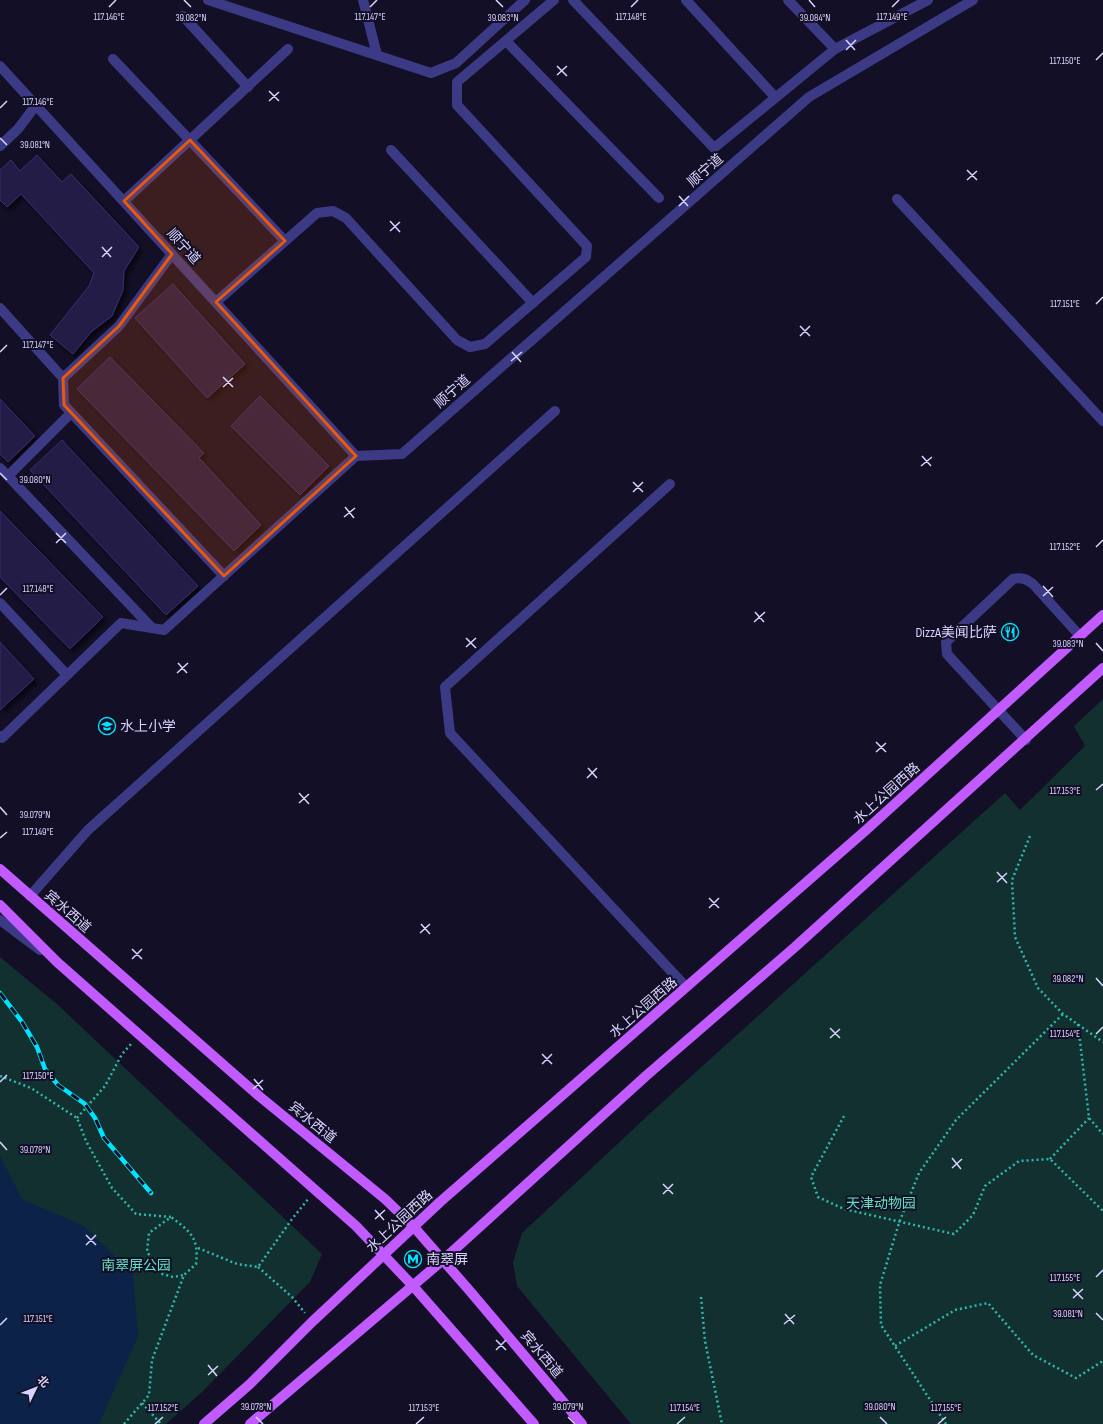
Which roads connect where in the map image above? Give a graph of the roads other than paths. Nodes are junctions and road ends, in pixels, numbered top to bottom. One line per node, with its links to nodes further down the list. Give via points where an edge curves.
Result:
1 (208, 0): 15 (street)
2 (363, 0): 15 (street)
3 (525, 0): 15 (street, via 456,63 431,73)
4 (554, 0): 12 (street)
5 (573, 0): 19 (street, via 714,148)
6 (686, 0): 19 (street)
7 (788, 0): 14 (street)
8 (928, 0): 10 (street)
9 (973, 0): 36 (street, 顺宁道, via 809,97 402,454)
10 (915, 3): 14 (street)
11 (183, 16): 18 (street)
12 (506, 41): 24 (street); 30 (street, via 457,82 457,105 587,246 586,257)
13 (288, 49): 18 (street)
14 (835, 49): 19 (street)
15 (377, 55)
16 (113, 59): 21 (street)
17 (0, 66): 20 (street, 顺宁道)
18 (248, 87): 21 (street)
19 (775, 96)
20 (36, 105): 22 (street, via 18,129); 26 (street, 顺宁道)
21 (190, 140): 26 (street); 27 (street)
22 (0, 146)
23 (391, 150): 30 (street)
24 (659, 198)
25 (897, 198): 35 (street)
26 (124, 201): 28 (street, 顺宁道)
27 (285, 241): 29 (street); 30 (street, via 317,213 333,211 346,218 457,340 470,347 485,344)
28 (172, 254): 29 (street, 顺宁道); 32 (street, via 119,326)
29 (216, 302): 36 (street, 顺宁道)
30 (533, 303)
31 (0, 308): 32 (street)
32 (62, 378): 34 (street, via 64,405)
33 (555, 411): 51 (street, via 88,830)
34 (71, 413): 38 (street); 40 (street)
35 (1103, 421)
36 (356, 456): 40 (street)
37 (0, 468): 38 (street)
38 (8, 476): 43 (street)
39 (670, 484): 55 (street, via 445,687 450,733)
40 (224, 576): 43 (street, via 164,630)
41 (0, 603): 46 (street)
42 (1103, 615): 44 (main road, 水上公园西路)
43 (152, 628): 46 (street, via 121,623)
44 (1080, 636): 47 (main road, 水上公园西路); 47 (street, via 1032,584 1025,579 1013,579 946,642 947,654)
45 (1103, 668): 49 (main road)
46 (67, 675): 48 (street, via 2,738)
47 (998, 710): 49 (street); 55 (main road, 水上公园西路, via 865,832)
48 (0, 736)
49 (1026, 740): 58 (main road)
50 (0, 868): 51 (main road, 宾水西道)
51 (30, 896): 56 (main road, 宾水西道, via 259,1096 385,1199)
52 (0, 905): 54 (main road)
53 (0, 920): 54 (street)
54 (57, 962): 57 (main road, via 316,1190)
55 (686, 988): 56 (main road, 水上公园西路)
56 (414, 1226): 57 (main road, 水上公园西路); 58 (main road, 宾水西道)
57 (384, 1254): 59 (main road); 60 (main road, 水上公园西路, via 250,1384)
58 (443, 1260): 59 (main road); 63 (main road, 宾水西道)
59 (413, 1286): 61 (main road); 62 (main road)
60 (204, 1424)
61 (250, 1424)
62 (534, 1424)
63 (582, 1424)

